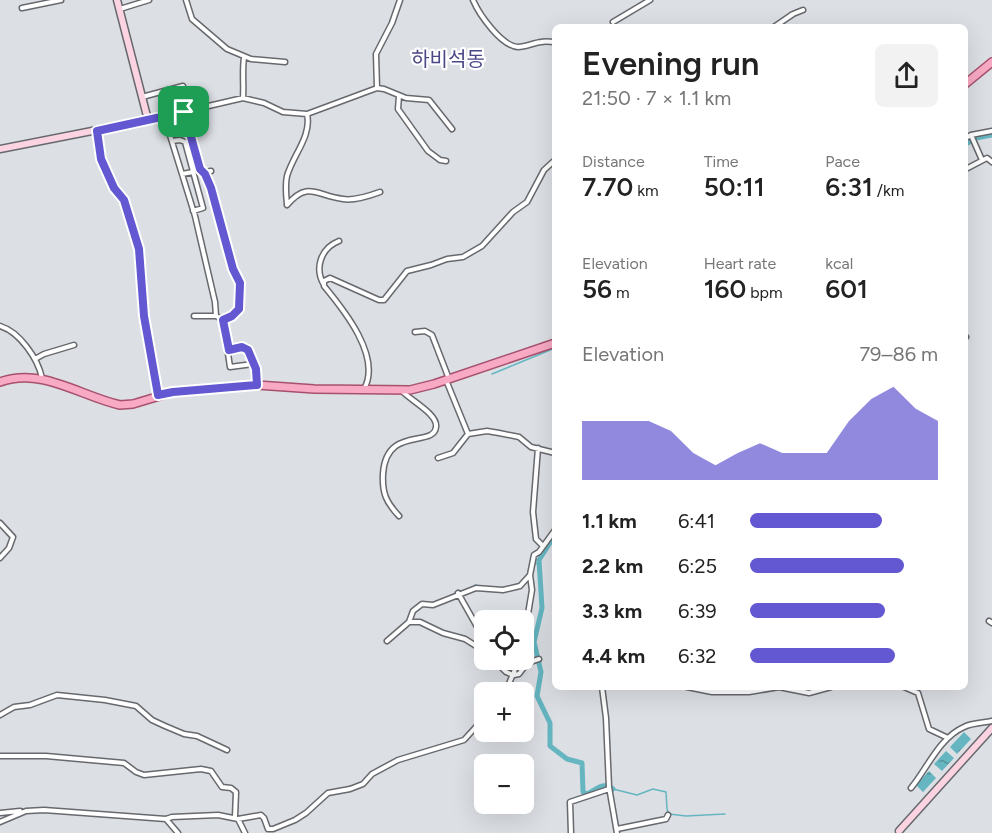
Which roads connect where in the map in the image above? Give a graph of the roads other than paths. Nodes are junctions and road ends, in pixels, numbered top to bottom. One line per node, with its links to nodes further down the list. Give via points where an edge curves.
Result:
1 (61, 0): 8 (street)
2 (117, 0): 9 (street)
3 (149, 0): 9 (street)
4 (186, 0): 14 (street, via 192,19)
5 (400, 0): 19 (street, via 376,54)
6 (473, 0): 13 (street, via 496,34 510,45)
7 (650, 0): 11 (street)
8 (22, 8)
9 (119, 10): 21 (street)
10 (803, 10): 12 (street)
11 (613, 22)
12 (778, 24)
13 (552, 42)
14 (244, 58): 15 (street); 22 (street)
15 (285, 62)
16 (992, 62): 17 (main road)
17 (968, 82)
18 (183, 86): 21 (street)
19 (377, 88): 20 (street); 24 (street)
20 (399, 96): 27 (street, via 429,100); 33 (street, via 398,109 428,151)
21 (142, 97): 26 (street)
22 (243, 98): 23 (street); 24 (street, via 283,112)
23 (184, 112): 25 (street); 38 (street)
24 (307, 114): 42 (street, via 307,131 286,182 287,205 307,191 346,200)
25 (164, 116): 26 (street); 31 (street)
26 (148, 120): 28 (street)
27 (452, 129)
28 (97, 131): 32 (street); 62 (street, via 101,159 124,200 139,249 144,316)
29 (992, 131): 30 (street)
30 (968, 138): 34 (street)
31 (172, 141): 40 (street, via 185,142); 41 (street)
32 (0, 150)
33 (446, 160)
34 (982, 160): 35 (street); 37 (street)
35 (992, 162)
36 (552, 163): 45 (street, via 527,202 469,254 407,271 382,300 330,278)
37 (968, 168)
38 (203, 171): 39 (street); 48 (street, via 240,283 239,309)
39 (212, 171)
40 (193, 172): 41 (street); 43 (street, via 202,208)
41 (182, 174): 43 (street)
42 (380, 192)
43 (193, 211): 46 (street)
44 (339, 240): 45 (street, via 322,255 319,275)
45 (324, 286): 60 (street, via 346,313 366,353 369,372)
46 (216, 315): 47 (street); 48 (street)
47 (194, 316)
48 (223, 320): 53 (street)
49 (0, 326): 54 (street, via 13,332)
50 (415, 332): 57 (street, via 432,335)
51 (552, 344): 57 (main road)
52 (74, 345): 54 (street)
53 (229, 350): 55 (street, via 245,348); 55 (street, via 230,367)
54 (35, 359): 56 (street)
55 (253, 364): 59 (street)
56 (42, 378): 58 (main road); 62 (main road, via 120,405)
57 (447, 380): 61 (main road); 63 (street)
58 (0, 382)
59 (257, 385): 60 (main road); 62 (main road)
60 (364, 390): 61 (main road)
61 (400, 390): 67 (street, via 427,410 436,428 428,437 402,442 385,458 384,495)
62 (158, 395)
63 (468, 434): 64 (street, via 487,431 519,437); 66 (street, via 453,453)
64 (538, 448): 65 (street); 70 (street, via 533,512 536,538)
65 (552, 452)
66 (438, 458)
67 (399, 516)
68 (0, 523): 71 (street, via 13,537)
69 (552, 533): 70 (street)
70 (542, 545): 72 (street, via 534,555)
71 (0, 558)
72 (530, 575): 73 (street, via 520,586 509,589 476,588); 74 (street)
73 (458, 593): 75 (street); 76 (street, via 433,605 422,604 412,611)
74 (529, 610)
75 (474, 621)
76 (409, 622): 77 (street); 78 (street, via 420,622)
77 (387, 641)
78 (474, 645)
79 (537, 659): 82 (street)
80 (504, 670): 82 (street)
81 (515, 670): 82 (street)
82 (513, 675): 83 (street)
83 (510, 682)
84 (602, 690): 97 (street)
85 (702, 690): 86 (street)
86 (761, 690)
87 (794, 690): 88 (street)
88 (820, 690)
89 (911, 690): 94 (street, via 918,693 928,729)
90 (0, 715): 95 (street, via 57,695 105,700 136,706 152,720)
91 (992, 721): 94 (street, via 968,725)
92 (992, 728): 106 (street)
93 (474, 729): 102 (street, via 464,740 409,756 372,774 363,784 328,793 306,813 282,826 268,829 261,815)
94 (948, 738): 98 (street)
95 (226, 750)
96 (0, 756): 102 (street, via 124,764 144,775 211,771 222,787 236,792)
97 (609, 787): 105 (street); 109 (street, via 570,802)
98 (911, 788)
99 (26, 811): 100 (street); 103 (street, via 82,811); 104 (street)
100 (0, 813)
101 (668, 815): 105 (street, via 666,819)
102 (236, 818): 103 (street, via 218,815); 108 (street)
103 (166, 819): 107 (street)
104 (0, 822)
105 (617, 831)
106 (899, 831)
107 (178, 833)
108 (245, 833)
109 (571, 833)

